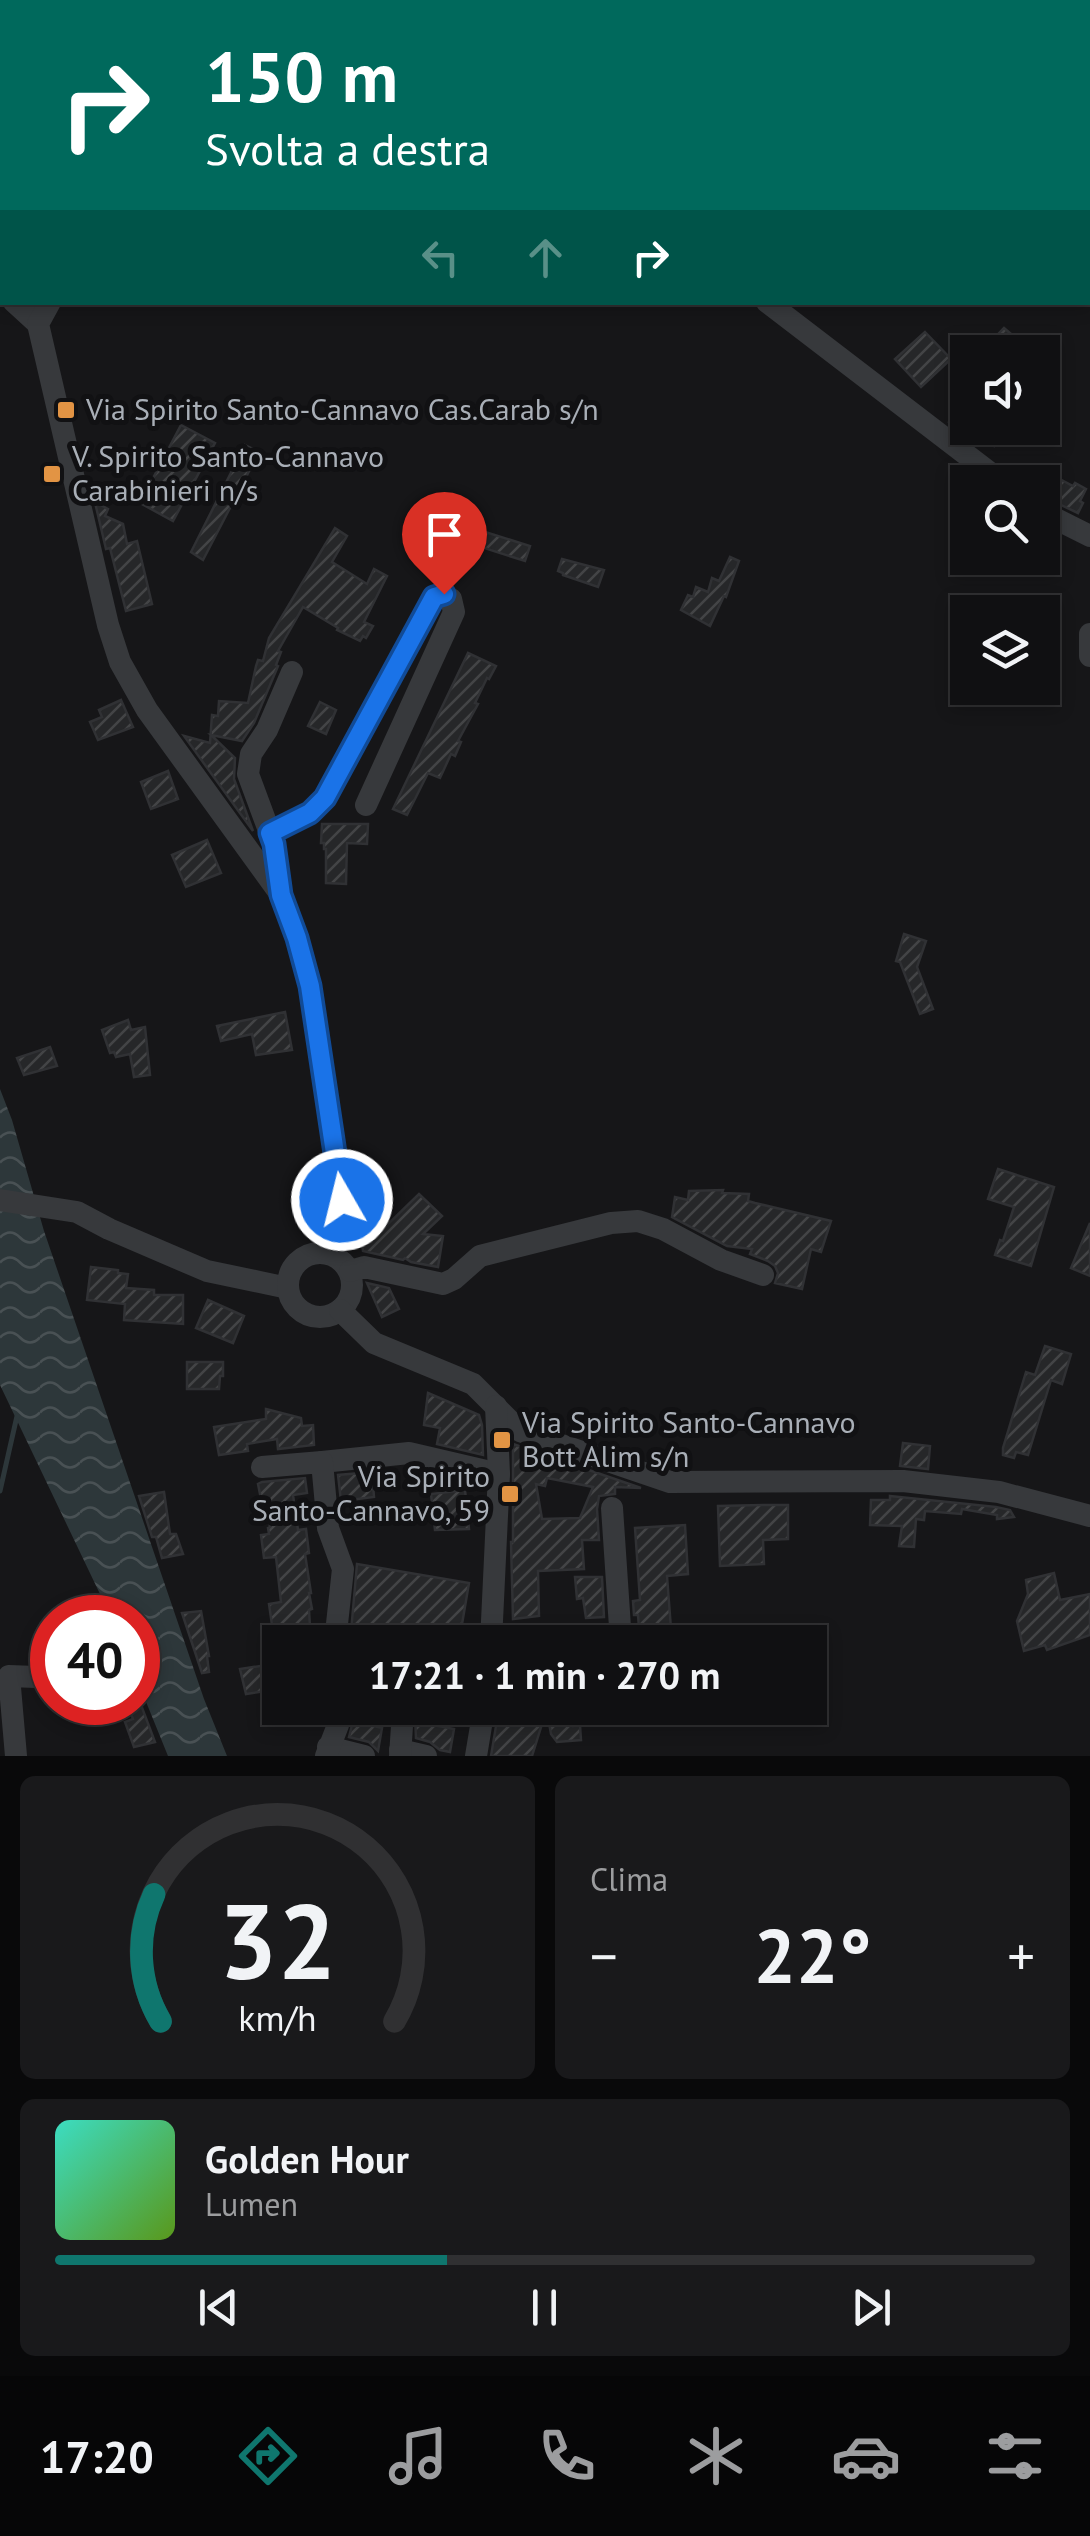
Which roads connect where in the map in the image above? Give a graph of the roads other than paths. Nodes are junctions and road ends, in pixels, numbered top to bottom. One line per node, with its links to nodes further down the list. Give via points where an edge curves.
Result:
1 (17, 305): 4 (street)
2 (48, 305): 4 (street)
3 (771, 305): 5 (street)
4 (38, 324): 13 (street, via 120,662 146,710)
5 (980, 465)
6 (1060, 521): 7 (street)
7 (1090, 536)
8 (1090, 634): 9 (street)
9 (1090, 656)
10 (292, 672): 12 (street, via 250,754 248,774)
11 (366, 805): 12 (street, via 454,612 444,594 434,597 325,798)
12 (270, 833): 13 (street)
13 (281, 895): 15 (street, via 310,986 342,1200 343,1234)
14 (0, 1200): 18 (street, via 77,1212 207,1270)
15 (329, 1254): 16 (street); 18 (street, via 299,1260)
16 (350, 1272): 17 (street, via 364,1267 442,1284 480,1256 638,1221); 19 (street, via 350,1300)
17 (763, 1275)
18 (288, 1288): 19 (street, via 292,1301 314,1317)
19 (340, 1310): 20 (street, via 374,1343 472,1384)
20 (496, 1406): 23 (street); 25 (street, via 520,1431 670,1482 903,1481 999,1492)
21 (322, 1462): 22 (street); 23 (street, via 409,1453); 26 (street, via 328,1528 343,1570)
22 (262, 1467)
23 (499, 1474): 27 (street)
24 (612, 1508): 28 (street)
25 (1090, 1516)
26 (338, 1625)
27 (492, 1625)
28 (620, 1625)
29 (30, 1677): 34 (street, via 9,1676)
30 (338, 1725): 33 (street)
31 (481, 1725): 37 (street)
32 (401, 1744): 36 (street)
33 (327, 1752): 35 (street)
34 (16, 1756)
35 (364, 1756)
36 (426, 1756)
37 (476, 1756)

